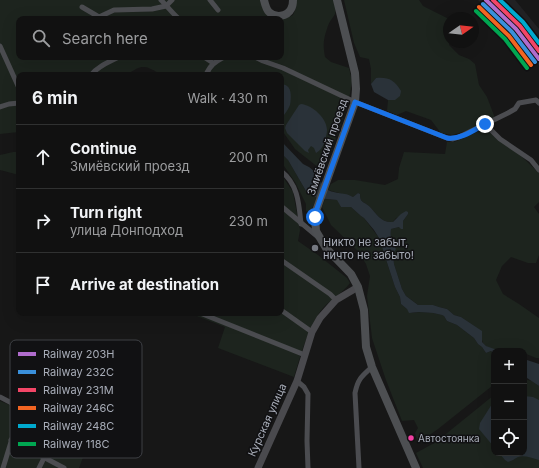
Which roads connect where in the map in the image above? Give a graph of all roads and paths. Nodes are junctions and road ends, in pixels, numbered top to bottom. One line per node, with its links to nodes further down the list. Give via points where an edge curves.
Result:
1 (161, 0): 7 (street)
2 (172, 0): 7 (street)
3 (210, 0): 9 (street)
4 (264, 0): 5 (main road, via 270,13 277,16 288,13)
5 (293, 0)
6 (336, 0): 22 (main road, Змиёвский проезд, via 355,73)
7 (166, 6): 11 (street, via 114,10); 12 (street)
8 (82, 7): 10 (street)
9 (218, 10)
10 (97, 16)
11 (101, 16)
12 (176, 16)
13 (0, 46): 21 (street)
14 (113, 60): 19 (street)
15 (208, 60): 18 (street)
16 (218, 60): 18 (street)
17 (261, 60): 22 (street)
18 (213, 63): 20 (street)
19 (93, 72)
20 (207, 72)
21 (16, 81)
22 (355, 102): 26 (street, via 447,138 459,137); 31 (main road, Змиёвский проезд, via 316,211 316,232)
23 (16, 103): 25 (street)
24 (539, 103): 26 (street, via 536,100 519,103 515,109)
25 (0, 107)
26 (485, 124): 27 (street, via 500,139 531,160)
27 (539, 170)
28 (284, 173): 30 (street, via 298,196)
29 (284, 209): 30 (street)
30 (301, 224): 31 (street)
31 (320, 239): 33 (main road, Змиёвский проезд, via 351,274)
32 (284, 262): 34 (street)
33 (358, 287): 34 (street, Курская улица); 39 (main road, Змиёвский проезд, via 364,310 366,348)
34 (336, 300): 37 (street, Курская улица)
35 (284, 312): 37 (street)
36 (207, 316): 38 (street)
37 (312, 332): 38 (street, Курская улица)
38 (305, 356): 40 (street, Курская улица)
39 (372, 367): 50 (street, via 357,383 355,393); 51 (main road, Змиёвский проезд)
40 (297, 381): 48 (street, Курская улица); 49 (street, via 308,394)
41 (0, 397): 42 (street)
42 (10, 402)
43 (10, 444): 45 (street)
44 (44, 458): 46 (street); 47 (street)
45 (3, 468)
46 (39, 468)
47 (64, 468)
48 (258, 468)
49 (308, 468)
50 (359, 468)
51 (416, 468)

